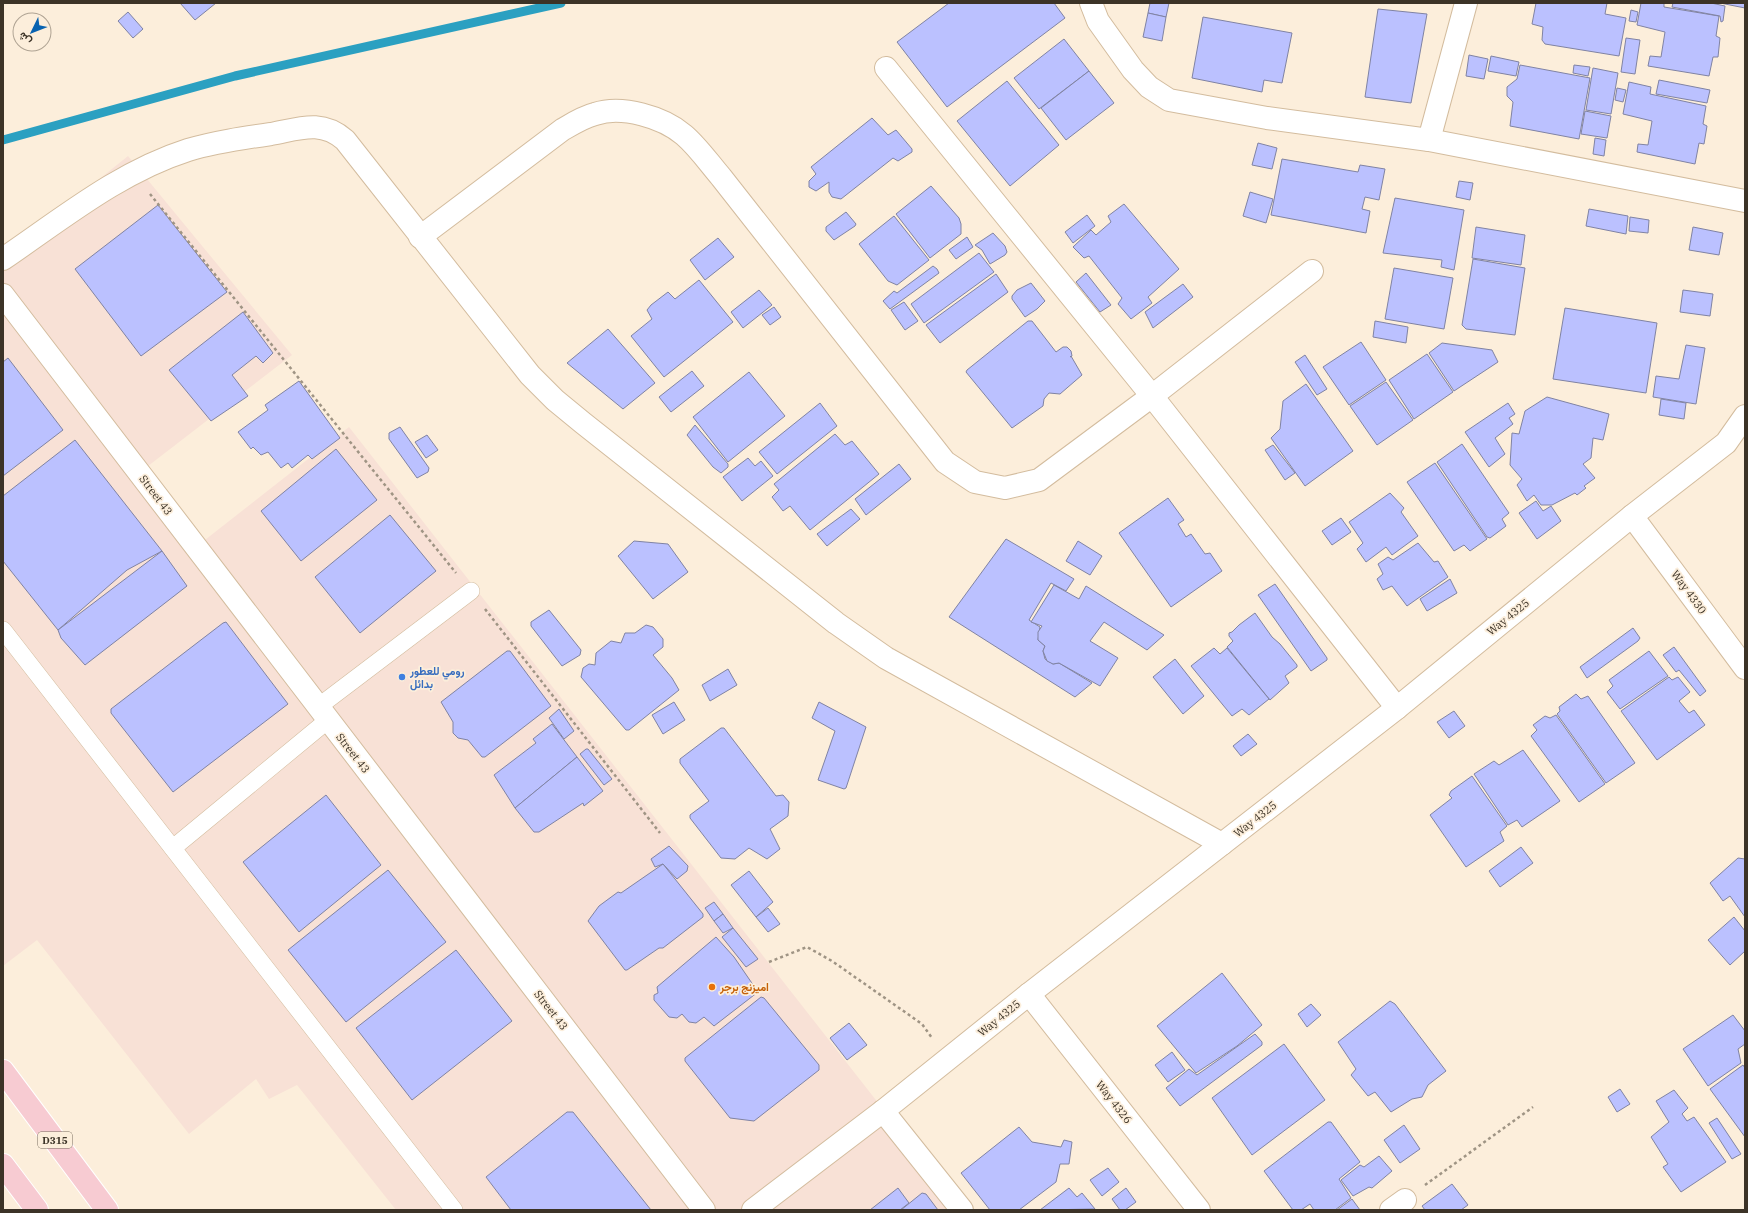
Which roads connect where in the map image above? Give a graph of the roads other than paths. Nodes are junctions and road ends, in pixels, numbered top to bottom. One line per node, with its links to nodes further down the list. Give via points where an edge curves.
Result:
1 (1091, 3): 4 (street, via 1098,20 1133,70 1149,87 1169,100 1267,118)
2 (1466, 3): 4 (street)
3 (886, 68): 10 (street)
4 (1429, 140): 5 (street)
5 (1745, 201)
6 (420, 237): 7 (street, via 345,140 330,129 312,127 187,150 108,187); 10 (street, via 562,130 583,118 609,111 649,116 670,125 685,136 721,177 945,462 975,482 1005,488 1040,480); 18 (street, via 530,375 555,400 836,623 886,658)
7 (3, 259)
8 (1312, 271): 10 (street)
9 (3, 295): 17 (street, Street 43)
10 (1152, 396): 16 (street)
11 (1745, 416): 12 (street, Way 4325, via 1726,443)
12 (1632, 516): 15 (street, Way 4330); 16 (street, Way 4325)
13 (471, 591): 17 (lane)
14 (3, 630): 19 (lane)
15 (1745, 668)
16 (1397, 708): 18 (street, Way 4325)
17 (323, 713): 19 (lane); 27 (street, Street 43)
18 (1222, 844): 20 (street, Way 4325)
19 (173, 848): 26 (lane)
20 (1029, 994): 22 (street, Way 4325); 30 (street, Way 4326)
21 (3, 1071): 25 (main road, D315)
22 (883, 1111): 28 (street, Way 4325); 29 (street)
23 (3, 1165): 24 (main road)
24 (37, 1210)
25 (107, 1210)
26 (454, 1210)
27 (704, 1210)
28 (753, 1210)
29 (962, 1210)
30 (1199, 1210)

